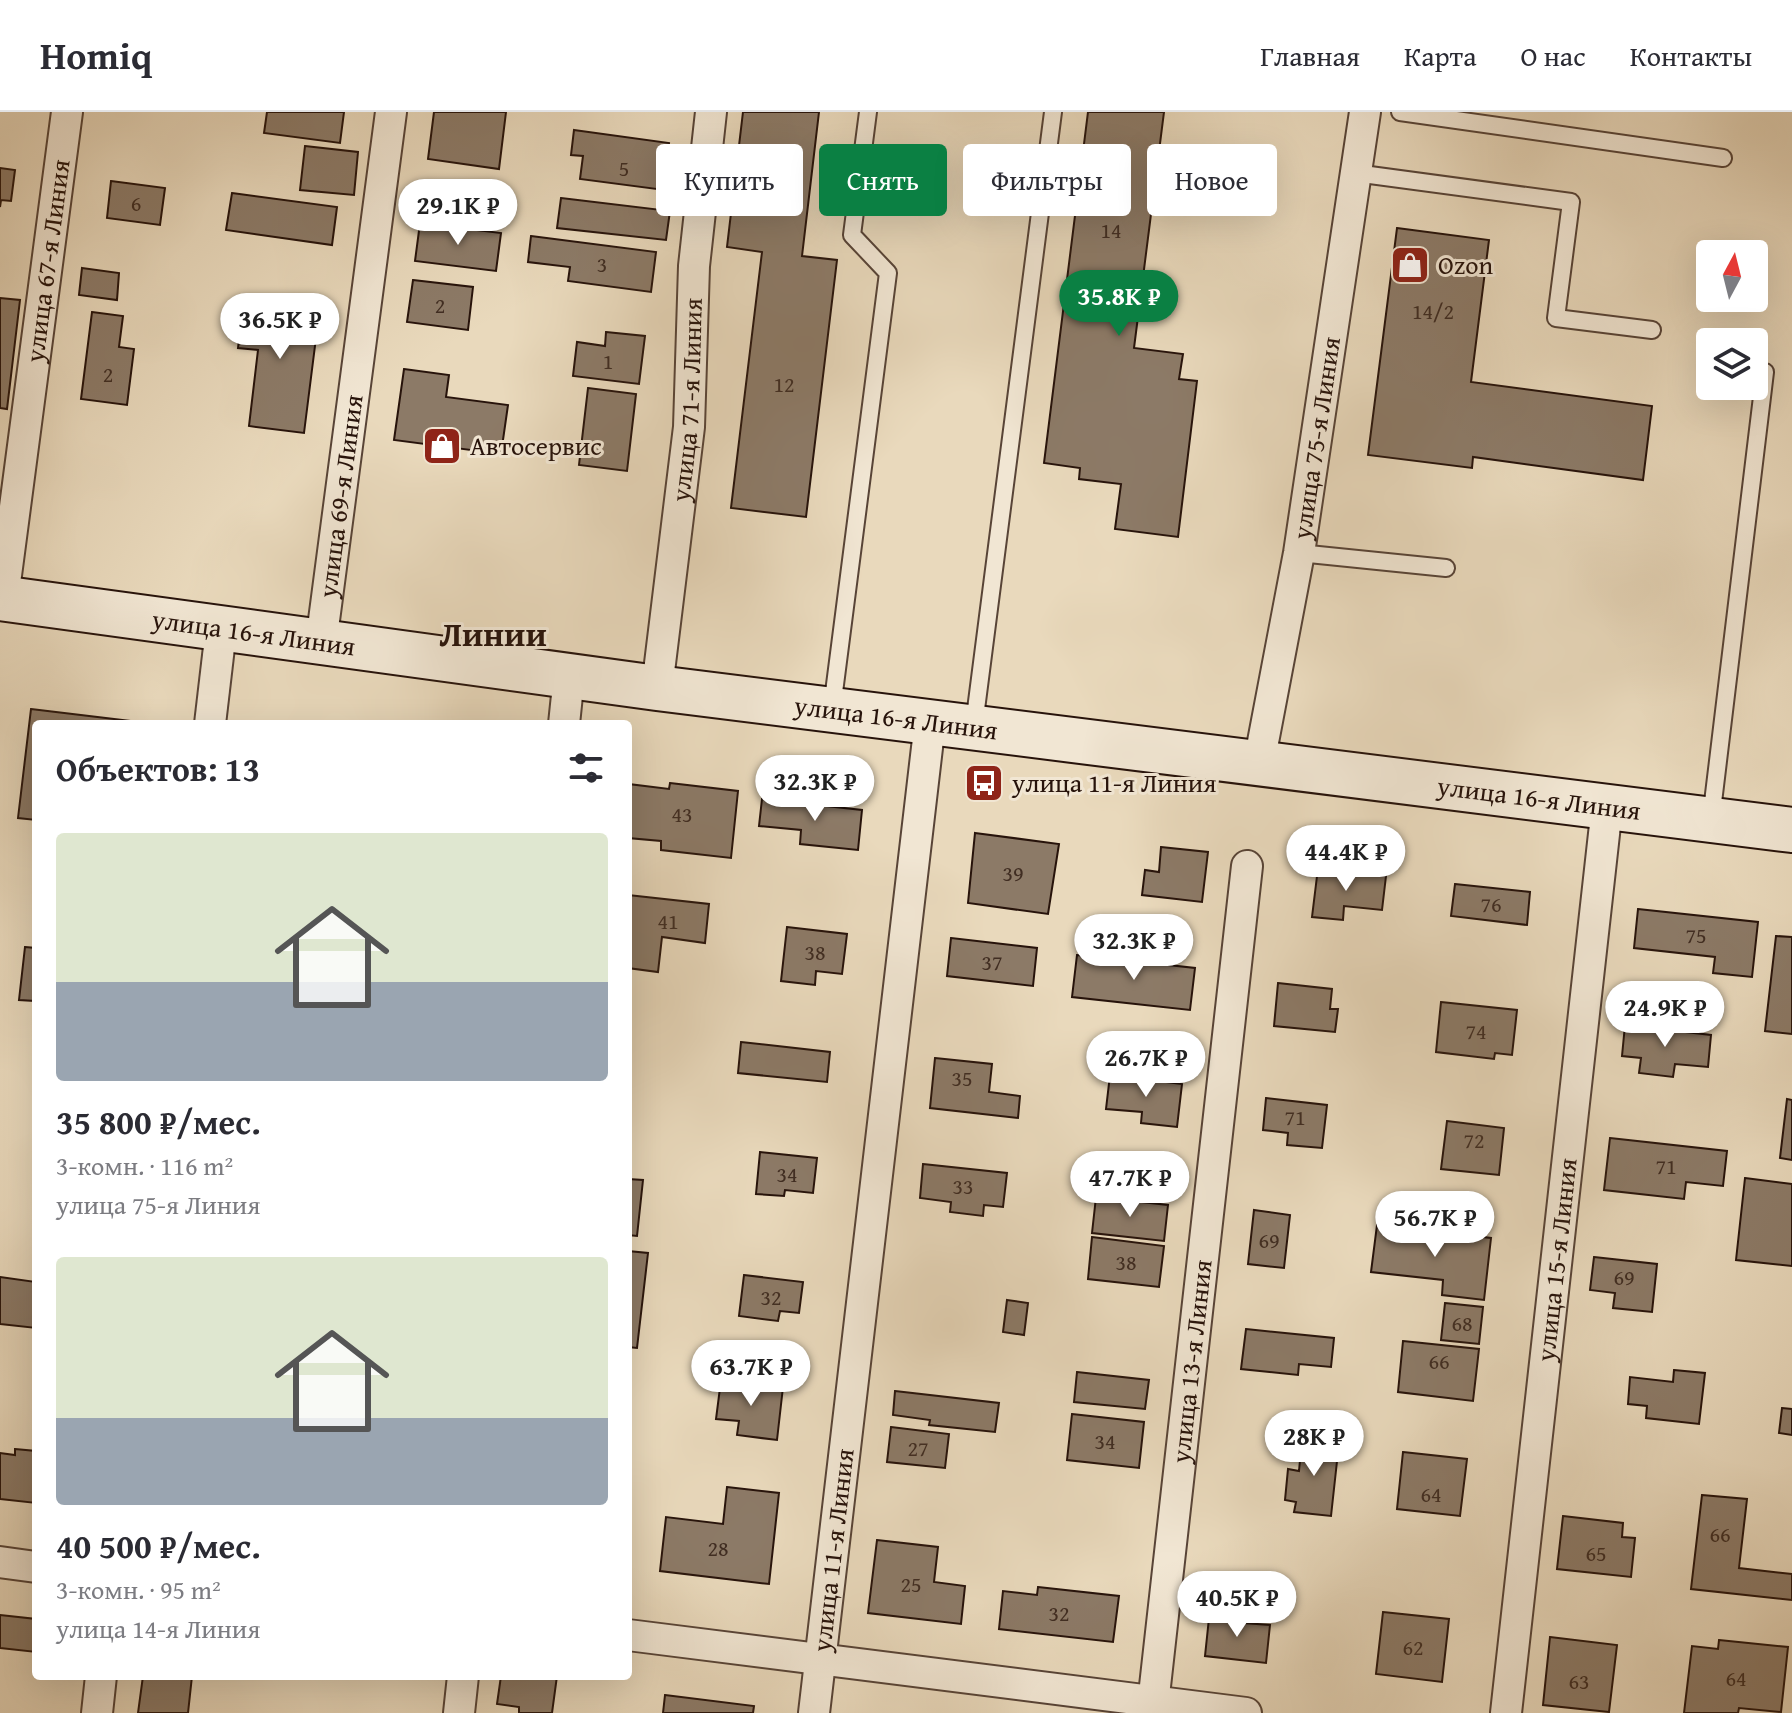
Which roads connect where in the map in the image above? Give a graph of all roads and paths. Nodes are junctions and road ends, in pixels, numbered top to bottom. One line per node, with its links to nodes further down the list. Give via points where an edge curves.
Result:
1 (67, 112): 14 (street, улица 67-я Линия)
2 (391, 112): 16 (street, улица 69-я Линия)
3 (711, 112): 18 (street, улица 71-я Линия, via 694,266 689,427)
4 (868, 112): 19 (lane, via 852,235 888,273)
5 (1053, 112): 23 (lane)
6 (1365, 112): 9 (street, улица 75-я Линия)
7 (1400, 112): 8 (lane)
8 (1723, 158)
9 (1355, 173): 10 (lane, via 1571,202 1556,318); 12 (street, улица 75-я Линия)
10 (1652, 330)
11 (1762, 400): 26 (lane)
12 (1299, 553): 13 (lane); 24 (street, улица 75-я Линия)
13 (1446, 568)
14 (1, 598): 15 (main road, улица 16-я Линия)
15 (221, 630): 16 (main road, улица 16-я Линия); 20 (street)
16 (321, 643): 17 (main road, улица 16-я Линия)
17 (569, 676): 18 (main road, улица 16-я Линия); 21 (street)
18 (657, 688): 19 (main road, улица 16-я Линия)
19 (831, 709): 22 (main road, улица 16-я Линия)
20 (210, 720)
21 (564, 720)
22 (930, 722): 23 (main road, улица 16-я Линия); 32 (street, улица 11-я Линия)
23 (974, 727): 24 (main road, улица 16-я Линия)
24 (1259, 763): 25 (main road, улица 16-я Линия)
25 (1607, 807): 26 (main road, улица 16-я Линия); 40 (street, улица 15-я Линия)
26 (1711, 819): 27 (main road, улица 16-я Линия)
27 (1792, 830)
28 (1247, 866): 35 (street, улица 13-я Линия)
29 (0, 1562): 30 (street)
30 (32, 1566)
31 (632, 1635): 32 (street)
32 (821, 1659): 35 (street); 38 (street, улица 11-я Линия)
33 (101, 1680): 36 (street)
34 (463, 1680): 37 (street)
35 (1153, 1707): 39 (street)
36 (97, 1713)
37 (459, 1713)
38 (814, 1713)
39 (1246, 1713)
40 (1506, 1713)

